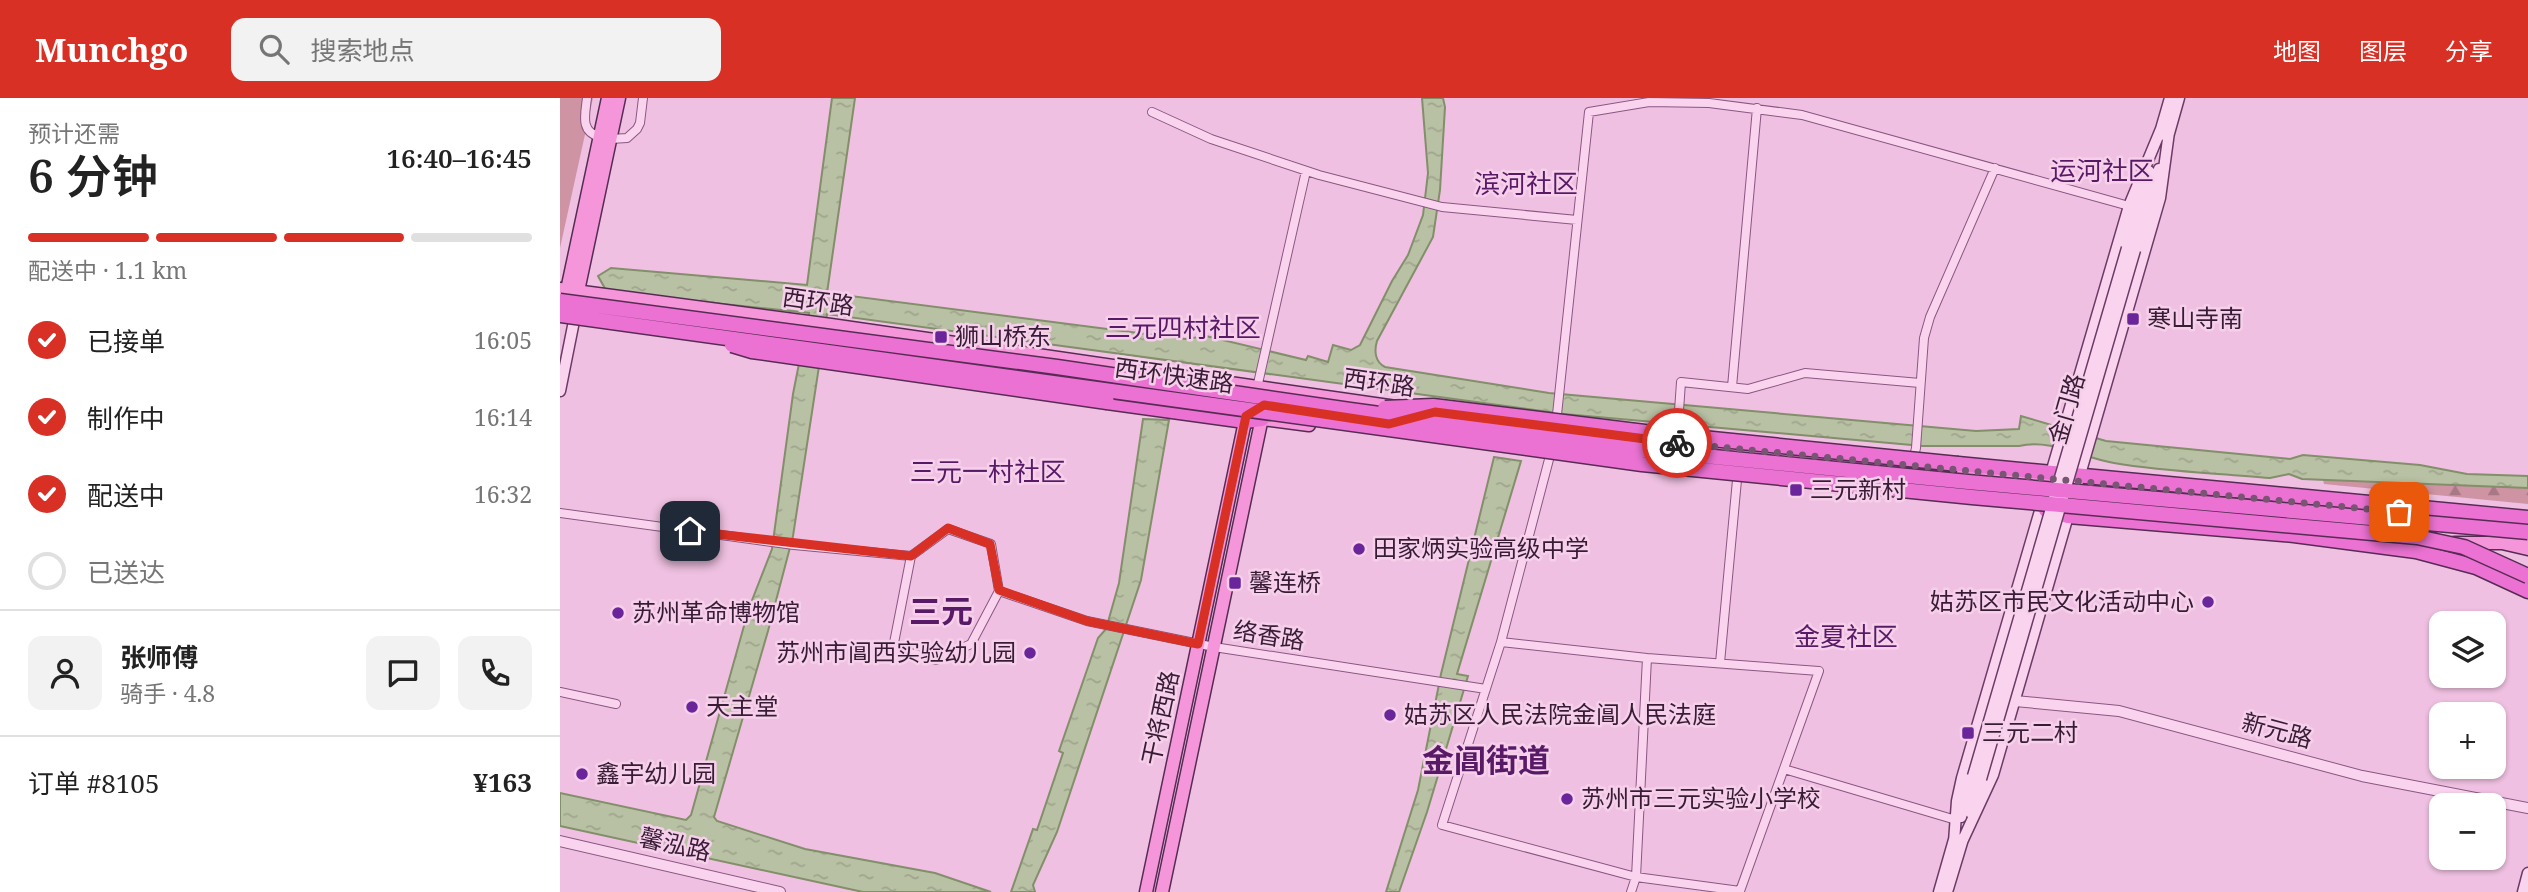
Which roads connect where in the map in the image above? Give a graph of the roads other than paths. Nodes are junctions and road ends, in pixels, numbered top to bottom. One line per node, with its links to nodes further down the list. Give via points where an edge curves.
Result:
1 (587, 98): 10 (street, via 585,126 589,133)
2 (608, 98): 10 (main road)
3 (619, 98): 10 (main road)
4 (643, 98): 10 (street, via 637,129 627,138)
5 (2170, 98): 9 (main road, 金门路)
6 (2179, 98): 9 (main road, 金门路)
7 (1757, 108): 11 (street, via 1802,115); 14 (street, via 1649,102 1589,112); 23 (street)
8 (1152, 112): 12 (street, via 1211,139)
9 (2165, 131): 13 (main road); 37 (main road, via 2160,198); 66 (main road, 金门路, bridge)
10 (606, 138): 15 (main road)
11 (1995, 168): 13 (street); 21 (street, via 1930,317)
12 (1306, 171): 14 (street, via 1442,207); 22 (street)
13 (2129, 206): 36 (main road)
14 (1577, 220): 31 (street)
15 (566, 293): 16 (main road); 19 (main road); 22 (main road, 西环路); 27 (highway, 西环快速路, bridge)
16 (560, 308)
17 (560, 315): 20 (highway, 西环快速路, bridge)
18 (560, 322): 19 (main road)
19 (574, 324): 24 (main road); 25 (main road, bridge)
20 (687, 332): 30 (highway, bridge, via 752,351); 48 (highway, 西环快速路, bridge, via 1642,464 2417,537 2464,547)
21 (1920, 383): 23 (street, via 1805,373 1748,389); 34 (street)
22 (1259, 385): 26 (main road, 干将西路); 28 (main road, 干将西路); 29 (main road, 西环路)
23 (1732, 387): 32 (street, via 1681,382)
24 (560, 391)
25 (1149, 403): 26 (main road, via 1167,391); 30 (main road)
26 (1248, 403): 30 (main road, 干将西路)
27 (1350, 410): 36 (highway, bridge, via 1433,406); 44 (highway, 西环快速路, bridge, via 1657,451)
28 (1263, 412): 29 (main road, via 1389,424); 30 (highway); 33 (main road, 西环路); 53 (main road, 干将西路)
29 (1435, 412): 31 (main road, 西环路)
30 (1245, 419): 52 (main road, 干将西路)
31 (1556, 422): 32 (main road, 西环路); 33 (street)
32 (1672, 443): 34 (main road, 西环路); 35 (street)
33 (1551, 458): 35 (main road, 西环路); 51 (street)
34 (1911, 467): 36 (main road, 西环路); 39 (street)
35 (1668, 473): 38 (main road, 西环路)
36 (2051, 476): 37 (highway); 40 (main road)
37 (2079, 478): 42 (main road); 43 (highway); 45 (main road, via 2419,514)
38 (1737, 480): 39 (main road, 西环路); 55 (street)
39 (1908, 496): 40 (main road, 西环路)
40 (2041, 509): 42 (highway); 64 (main road, via 1962,779)
41 (560, 513): 47 (street)
42 (2069, 514): 46 (main road, via 2414,544 2502,543); 50 (highway, via 2430,553 2476,567); 58 (main road)
43 (2528, 517)
44 (2528, 532)
45 (2528, 541)
46 (2528, 549)
47 (911, 556): 49 (street, via 948,528 990,544); 49 (street, via 893,649 936,660 971,644)
48 (2528, 576)
49 (999, 590): 52 (street, 络香路, via 1105,625)
50 (2528, 591)
51 (1501, 642): 54 (street); 56 (street)
52 (1198, 644): 53 (street, 络香路); 60 (main road, 干将西路)
53 (1214, 647): 56 (street, 络香路); 61 (main road, 干将西路)
54 (1647, 658): 55 (street); 68 (street)
55 (1720, 663): 62 (street, via 1819,671)
56 (1486, 688): 68 (street, via 1442,825)
57 (560, 692): 59 (street)
58 (2015, 701): 63 (street, 新元路, via 2119,711 2362,776); 66 (main road, via 1990,785)
59 (616, 704)
60 (1182, 720): 61 (main road); 70 (main road, 干将西路)
61 (1198, 724): 71 (main road, 干将西路)
62 (1784, 769): 64 (street); 68 (street, via 1740,891)
63 (2528, 808)
64 (1956, 820): 66 (main road)
65 (560, 841): 69 (street, 馨泓路)
66 (1957, 843): 73 (main road, 金门路); 74 (main road, 金门路)
67 (2528, 873): 75 (main road)
68 (1636, 877): 72 (street)
69 (780, 892)
70 (1146, 892)
71 (1162, 892)
72 (1631, 892)
73 (1939, 892)
74 (1947, 892)
75 (2523, 892)

